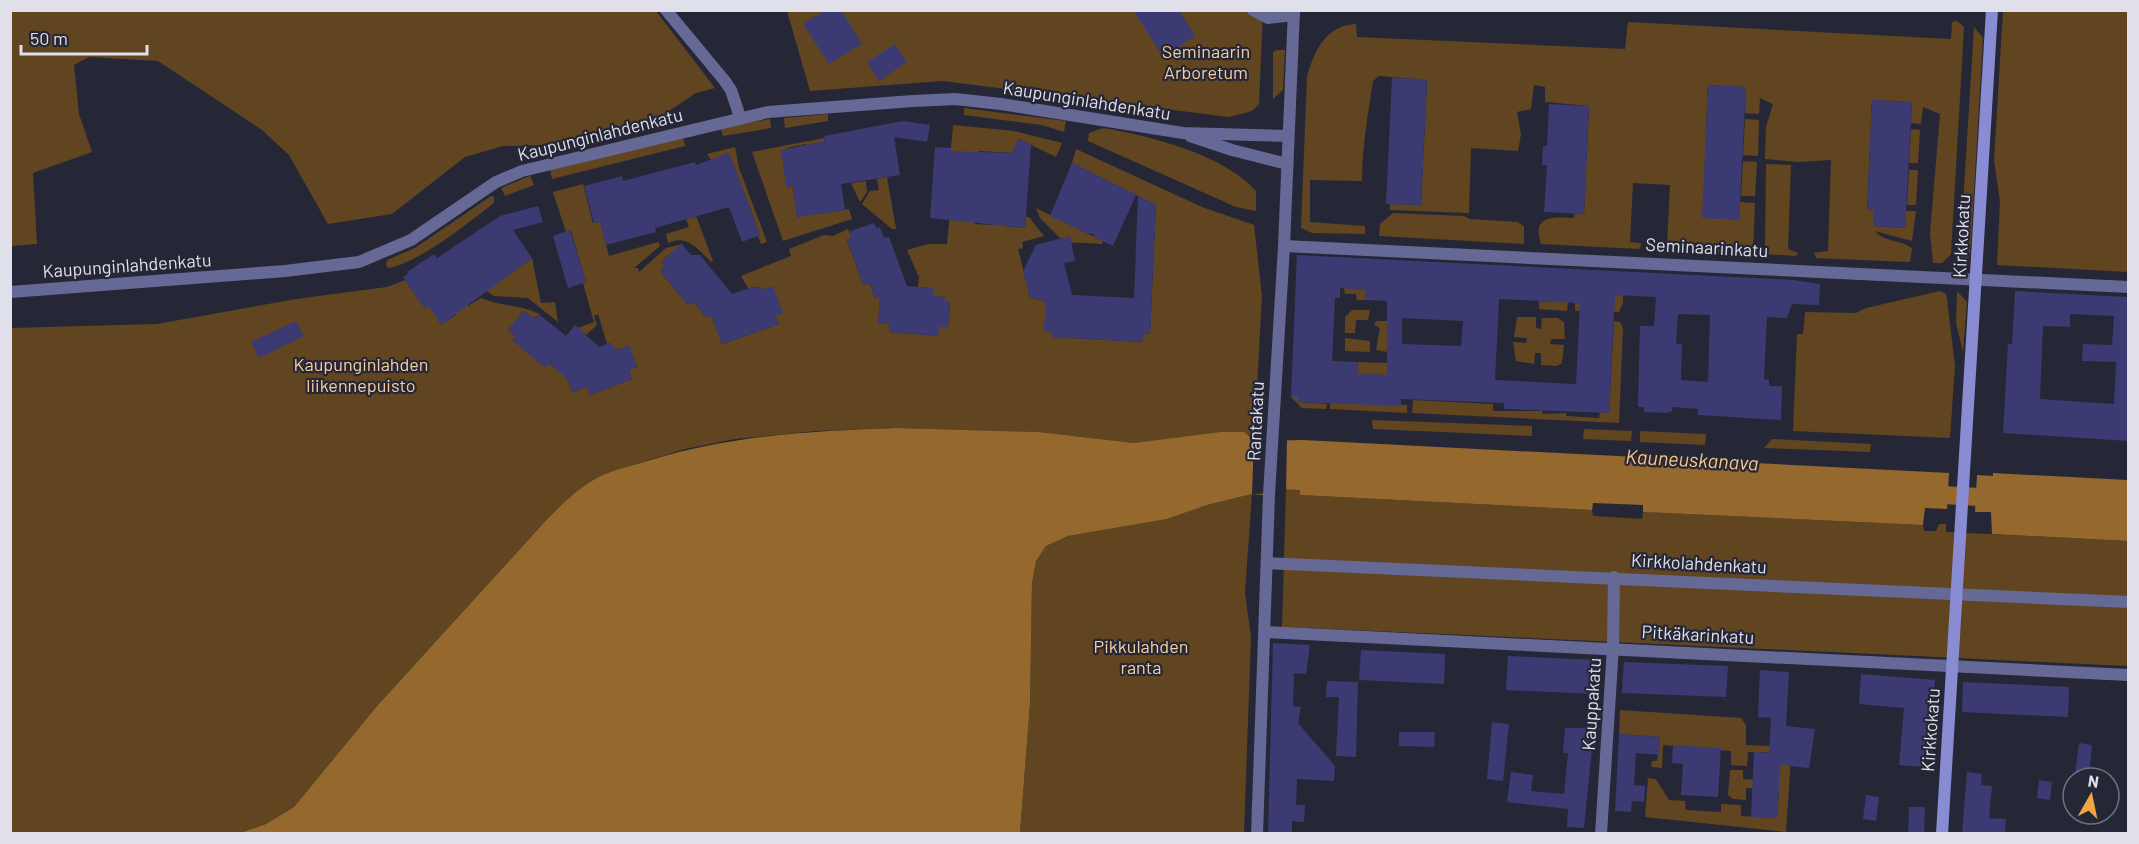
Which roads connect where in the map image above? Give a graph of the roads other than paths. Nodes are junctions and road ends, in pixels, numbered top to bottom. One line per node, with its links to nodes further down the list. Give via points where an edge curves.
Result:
1 (666, 10): 5 (street, via 731,90)
2 (1252, 10): 4 (street, via 1268,18)
3 (1992, 10): 10 (street, Kirkkokatu)
4 (1294, 13): 7 (street, Rantakatu)
5 (740, 117): 6 (street, Kaupunginlahdenkatu, via 955,99); 12 (street, Kaupunginlahdenkatu, via 522,171 496,182 411,240 359,262)
6 (1183, 133): 7 (street, Kaupunginlahdenkatu); 8 (street, Kaupunginlahdenkatu)
7 (1288, 136): 8 (street, Rantakatu)
8 (1287, 164): 9 (street, Rantakatu)
9 (1284, 246): 10 (street, Seminaarinkatu); 13 (street, Rantakatu)
10 (1977, 280): 11 (street, Seminaarinkatu); 15 (street, Kirkkokatu)
11 (2128, 287)
12 (10, 292)
13 (1267, 563): 14 (street, Kirkkolahdenkatu); 17 (street, Rantakatu)
14 (1614, 577): 15 (street, Kirkkolahdenkatu); 18 (street, Kauppakatu)
15 (1957, 593): 16 (street, Kirkkolahdenkatu); 19 (street, Kirkkokatu)
16 (2128, 602)
17 (1266, 632): 18 (street, Pitkäkarinkatu); 21 (street, Rantakatu)
18 (1613, 647): 19 (street, Pitkäkarinkatu); 22 (street, Kauppakatu)
19 (1952, 665): 20 (street, Pitkäkarinkatu); 23 (street, Kirkkokatu)
20 (2128, 675)
21 (1257, 834)
22 (1600, 834)
23 (1942, 834)

